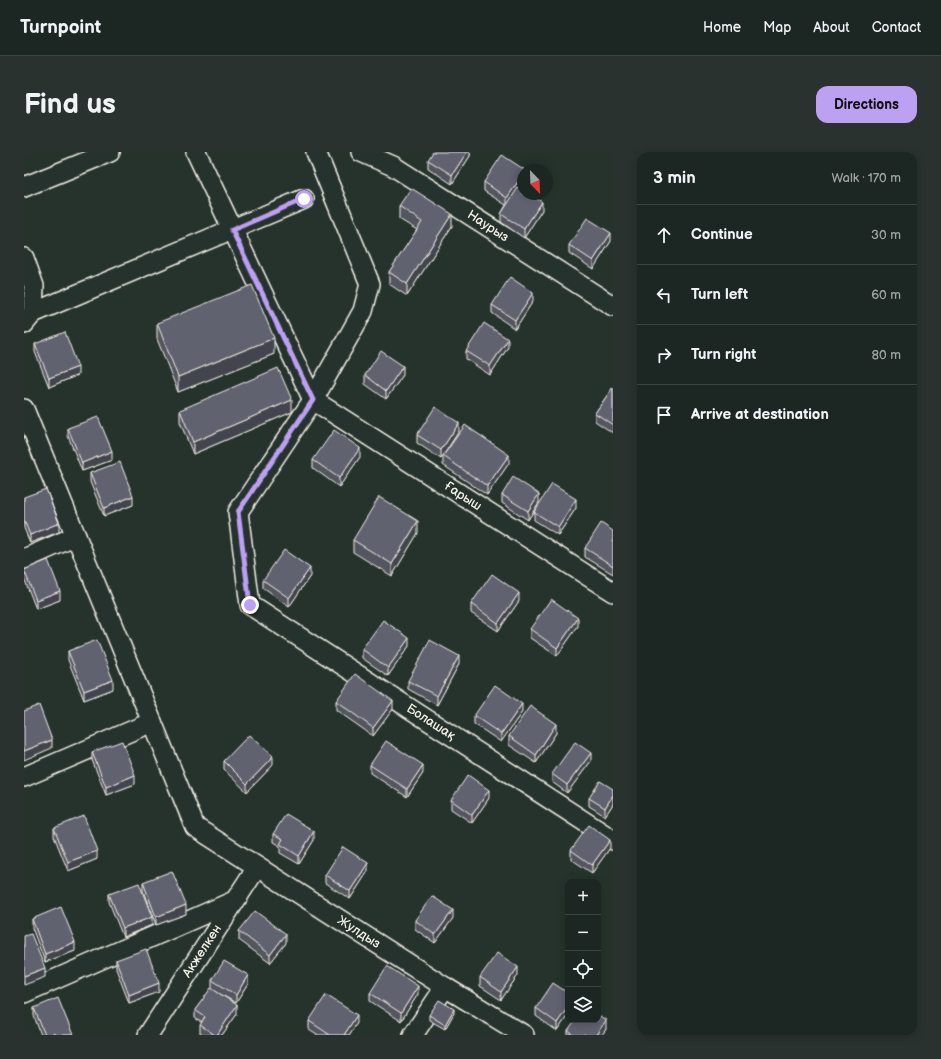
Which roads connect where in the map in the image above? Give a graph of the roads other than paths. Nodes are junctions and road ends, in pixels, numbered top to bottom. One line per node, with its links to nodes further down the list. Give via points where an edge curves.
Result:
1 (110, 152): 5 (street)
2 (196, 152): 7 (street)
3 (316, 152): 11 (street, via 370,284 362,311)
4 (360, 152): 9 (street, Наурыз, via 394,166)
5 (24, 187)
6 (304, 199): 7 (street)
7 (232, 230): 10 (street); 11 (street)
8 (24, 258): 10 (street, via 34,286)
9 (613, 306)
10 (29, 318)
11 (313, 400): 15 (street, Ғарыш); 18 (street, Болашақ, via 238,512 250,605)
12 (24, 409): 13 (street)
13 (76, 536): 14 (street); 16 (street)
14 (24, 559)
15 (613, 592)
16 (152, 722): 17 (street); 19 (street, Жулдыз, via 195,827)
17 (24, 777)
18 (613, 840)
19 (257, 866): 20 (street, Акжелкен); 21 (street, Жулдыз)
20 (234, 901): 22 (street); 23 (street, Акжелкен)
21 (445, 987): 24 (street); 25 (street, Жулдыз)
22 (24, 993)
23 (148, 1035)
24 (413, 1035)
25 (524, 1035)

